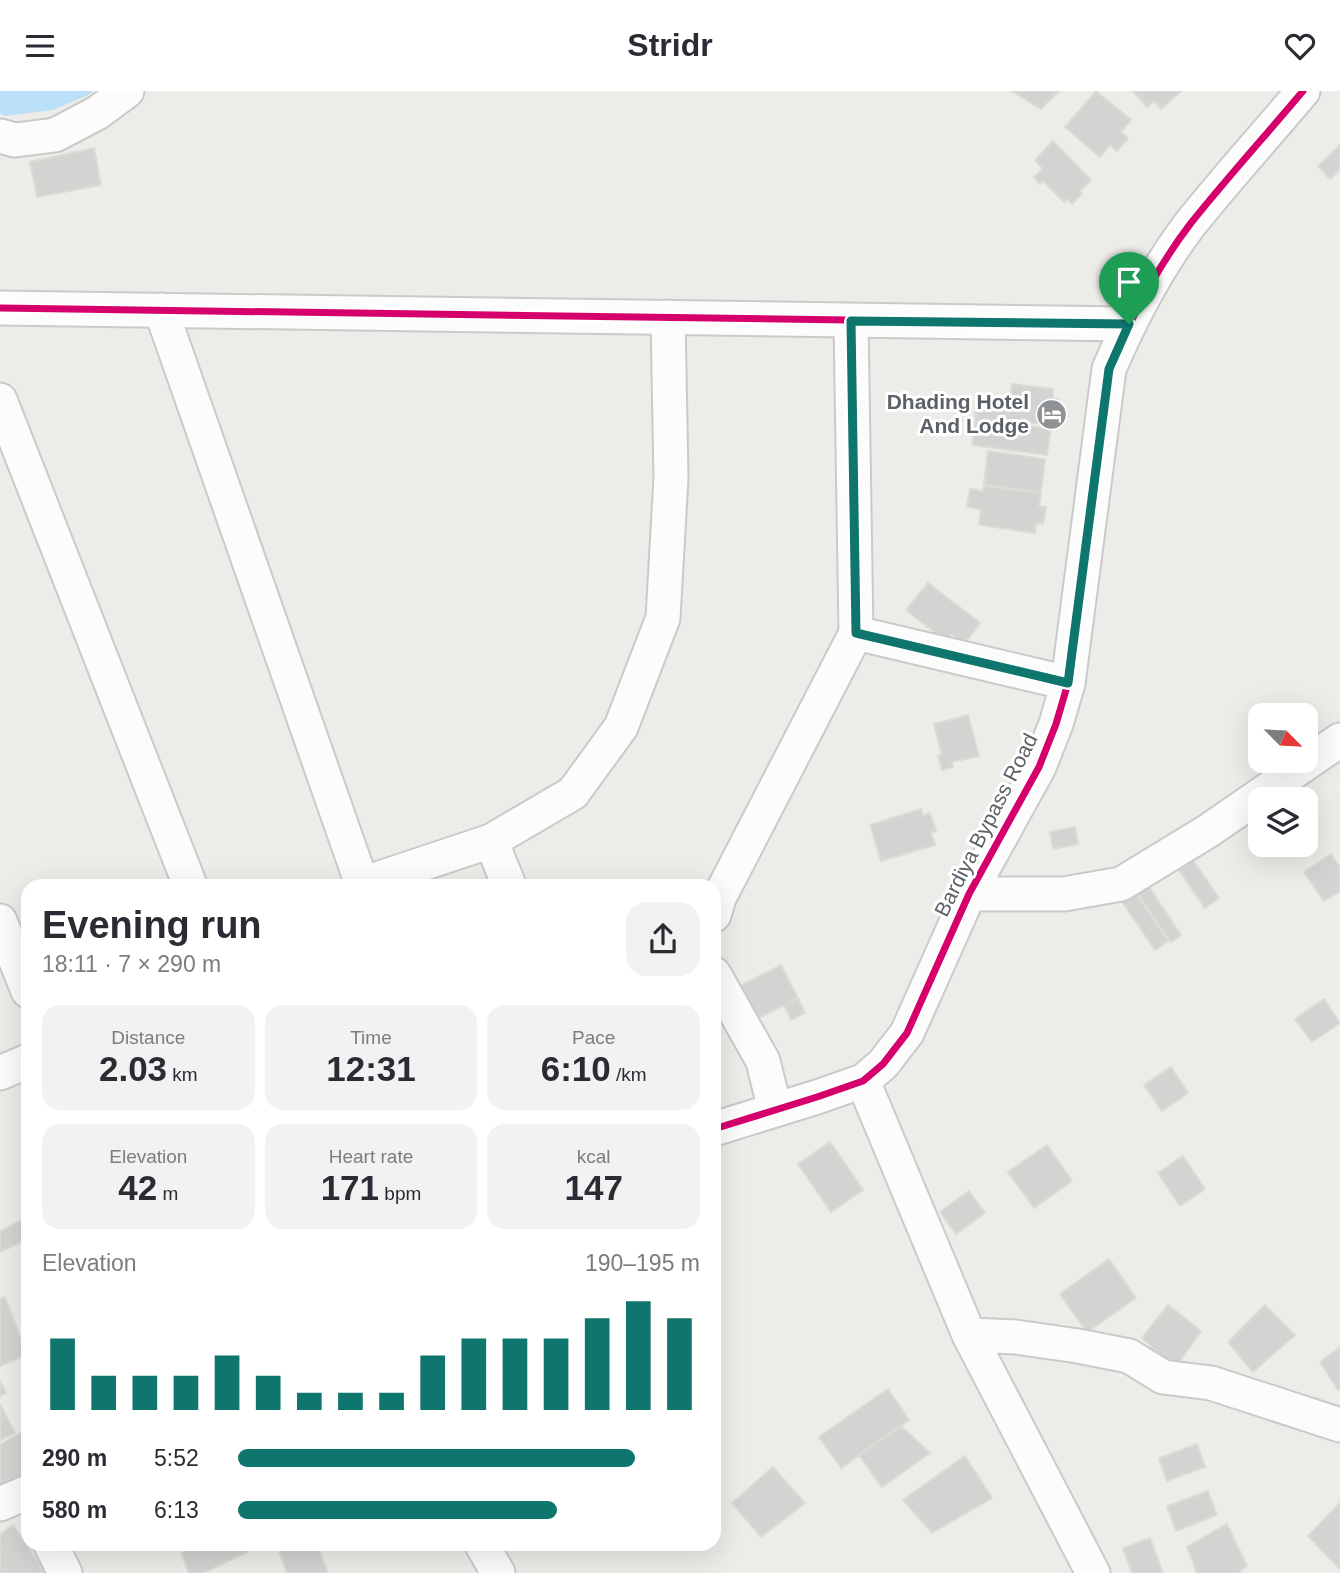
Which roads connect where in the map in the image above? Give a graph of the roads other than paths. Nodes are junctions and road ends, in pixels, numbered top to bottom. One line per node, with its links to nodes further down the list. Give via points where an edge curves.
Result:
1 (127, 91): 3 (street, via 55,135 15,140)
2 (1303, 91): 8 (street, Bardiya Bypass Road, via 1190,225)
3 (0, 136)
4 (0, 308): 5 (street)
5 (161, 310): 6 (street); 15 (street)
6 (668, 317): 7 (street); 13 (street, via 671,478 663,618 621,727 573,793)
7 (851, 321): 8 (street); 10 (street)
8 (1129, 324): 11 (street, Bardiya Bypass Road, via 1109,369)
9 (0, 400): 14 (street)
10 (856, 633): 11 (street); 18 (street)
11 (1068, 683): 19 (street, Bardiya Bypass Road, via 1039,767)
12 (1340, 740): 19 (street, via 1208,831 1121,884 1064,894)
13 (491, 841): 16 (street); 17 (street)
14 (188, 879)
15 (359, 879)
16 (379, 879)
17 (507, 879)
18 (721, 894)
19 (969, 894): 25 (street, Bardiya Bypass Road, via 907,1033)
20 (0, 921): 21 (street)
21 (21, 974)
22 (721, 986): 26 (street, via 763,1061)
23 (21, 1064): 24 (street)
24 (0, 1073)
25 (863, 1081): 26 (street, Bardiya Bypass Road); 28 (street)
26 (775, 1110): 27 (street, Bardiya Bypass Road)
27 (721, 1127)
28 (970, 1335): 29 (street, via 1016,1337 1129,1356 1163,1377 1211,1383); 34 (street)
29 (1340, 1425)
30 (54, 1551): 32 (street)
31 (486, 1551): 33 (street)
32 (65, 1573)
33 (498, 1573)
34 (1093, 1573)

